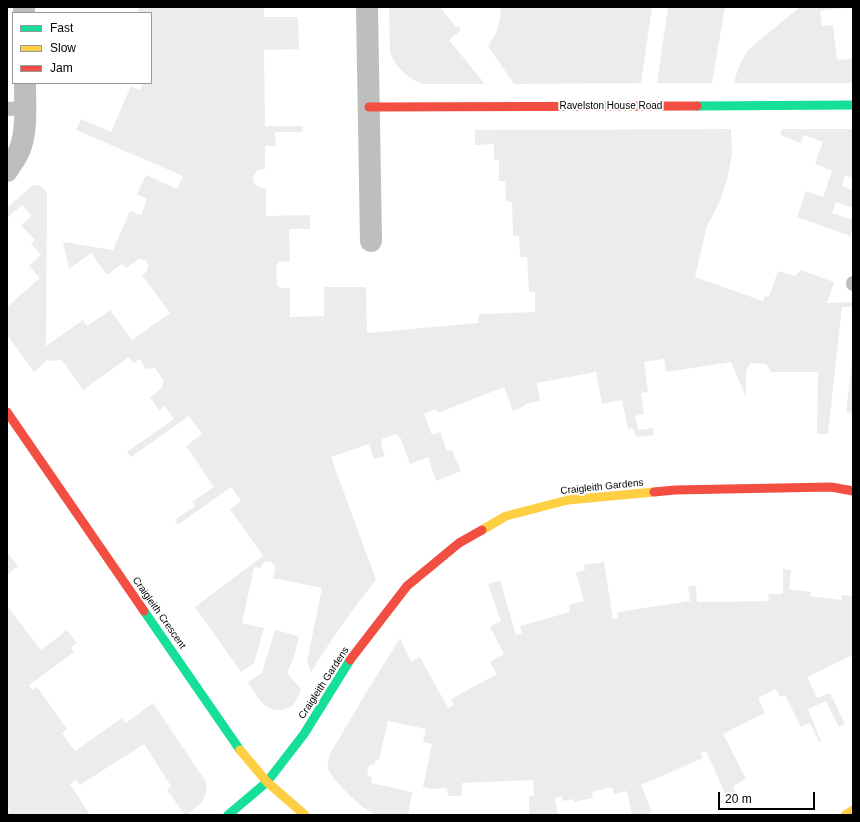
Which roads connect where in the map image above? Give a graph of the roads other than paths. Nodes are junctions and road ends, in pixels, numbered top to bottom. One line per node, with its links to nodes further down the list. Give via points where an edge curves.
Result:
1 (367, 7): 4 (street)
2 (25, 84): 5 (street)
3 (853, 105): 4 (street, Ravelston House Road)
4 (369, 107): 7 (street)
5 (16, 109): 6 (street, via 24,135 15,160)
6 (7, 171)
7 (371, 241)
8 (7, 412): 10 (street, Craigleith Crescent, via 240,750)
9 (853, 491): 10 (street, Craigleith Gardens, via 831,487 675,490 568,500 506,516 459,543 407,586 346,665 304,734)
10 (267, 782): 12 (street, Craigleith Gardens); 13 (street, Craigleith Crescent)
11 (853, 810): 14 (street)
12 (228, 815)
13 (305, 815)
14 (845, 815)

